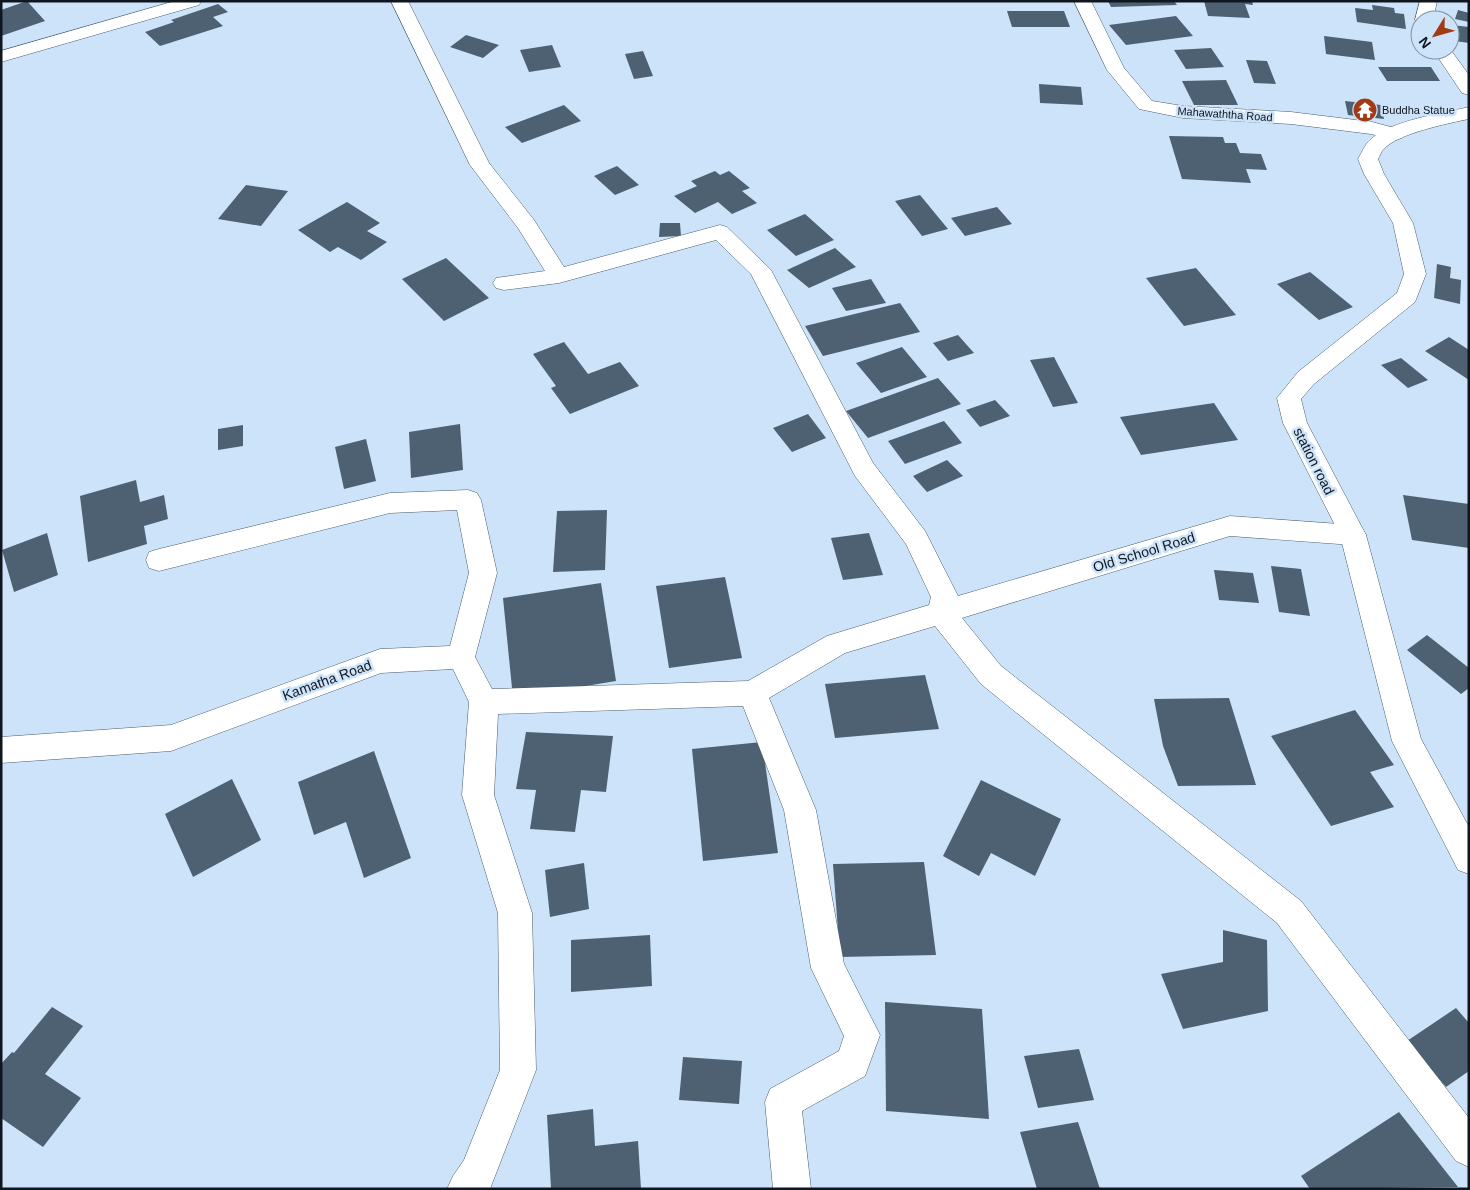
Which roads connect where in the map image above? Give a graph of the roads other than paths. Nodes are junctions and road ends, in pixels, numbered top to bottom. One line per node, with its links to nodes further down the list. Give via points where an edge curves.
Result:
1 (193, 1): 4 (street)
2 (399, 1): 9 (street, via 480,165 527,225)
3 (1082, 1): 8 (street, Mahawaththa Road, via 1116,70 1146,105 1183,112 1292,118)
4 (1, 57)
5 (1449, 60): 6 (street)
6 (1469, 89)
7 (1469, 113): 8 (street, station road)
8 (1395, 134): 11 (street, station road, via 1376,144 1368,159 1403,223 1415,274 1407,298 1306,378 1289,398 1295,423)
9 (559, 276): 10 (street); 13 (street, via 720,232 760,270 864,469 916,538 946,597)
10 (504, 283)
11 (1353, 535): 13 (street, Old School Road, via 1230,526); 18 (street, station road, via 1407,741)
12 (159, 560): 14 (street, via 390,504 468,500 483,573)
13 (941, 613): 15 (street, Old School Road, via 838,644); 19 (street, via 991,675 1289,912)
14 (461, 656): 16 (street); 17 (street, Kamatha Road, via 380,661 171,738)
15 (752, 693): 16 (street); 21 (street, via 800,810 828,968 862,1035 852,1064 783,1102)
16 (484, 702): 20 (street, via 478,795 515,914 518,1070 478,1173)
17 (1, 750)
18 (1469, 859)
19 (1469, 1148)
20 (466, 1189)
21 (792, 1189)

